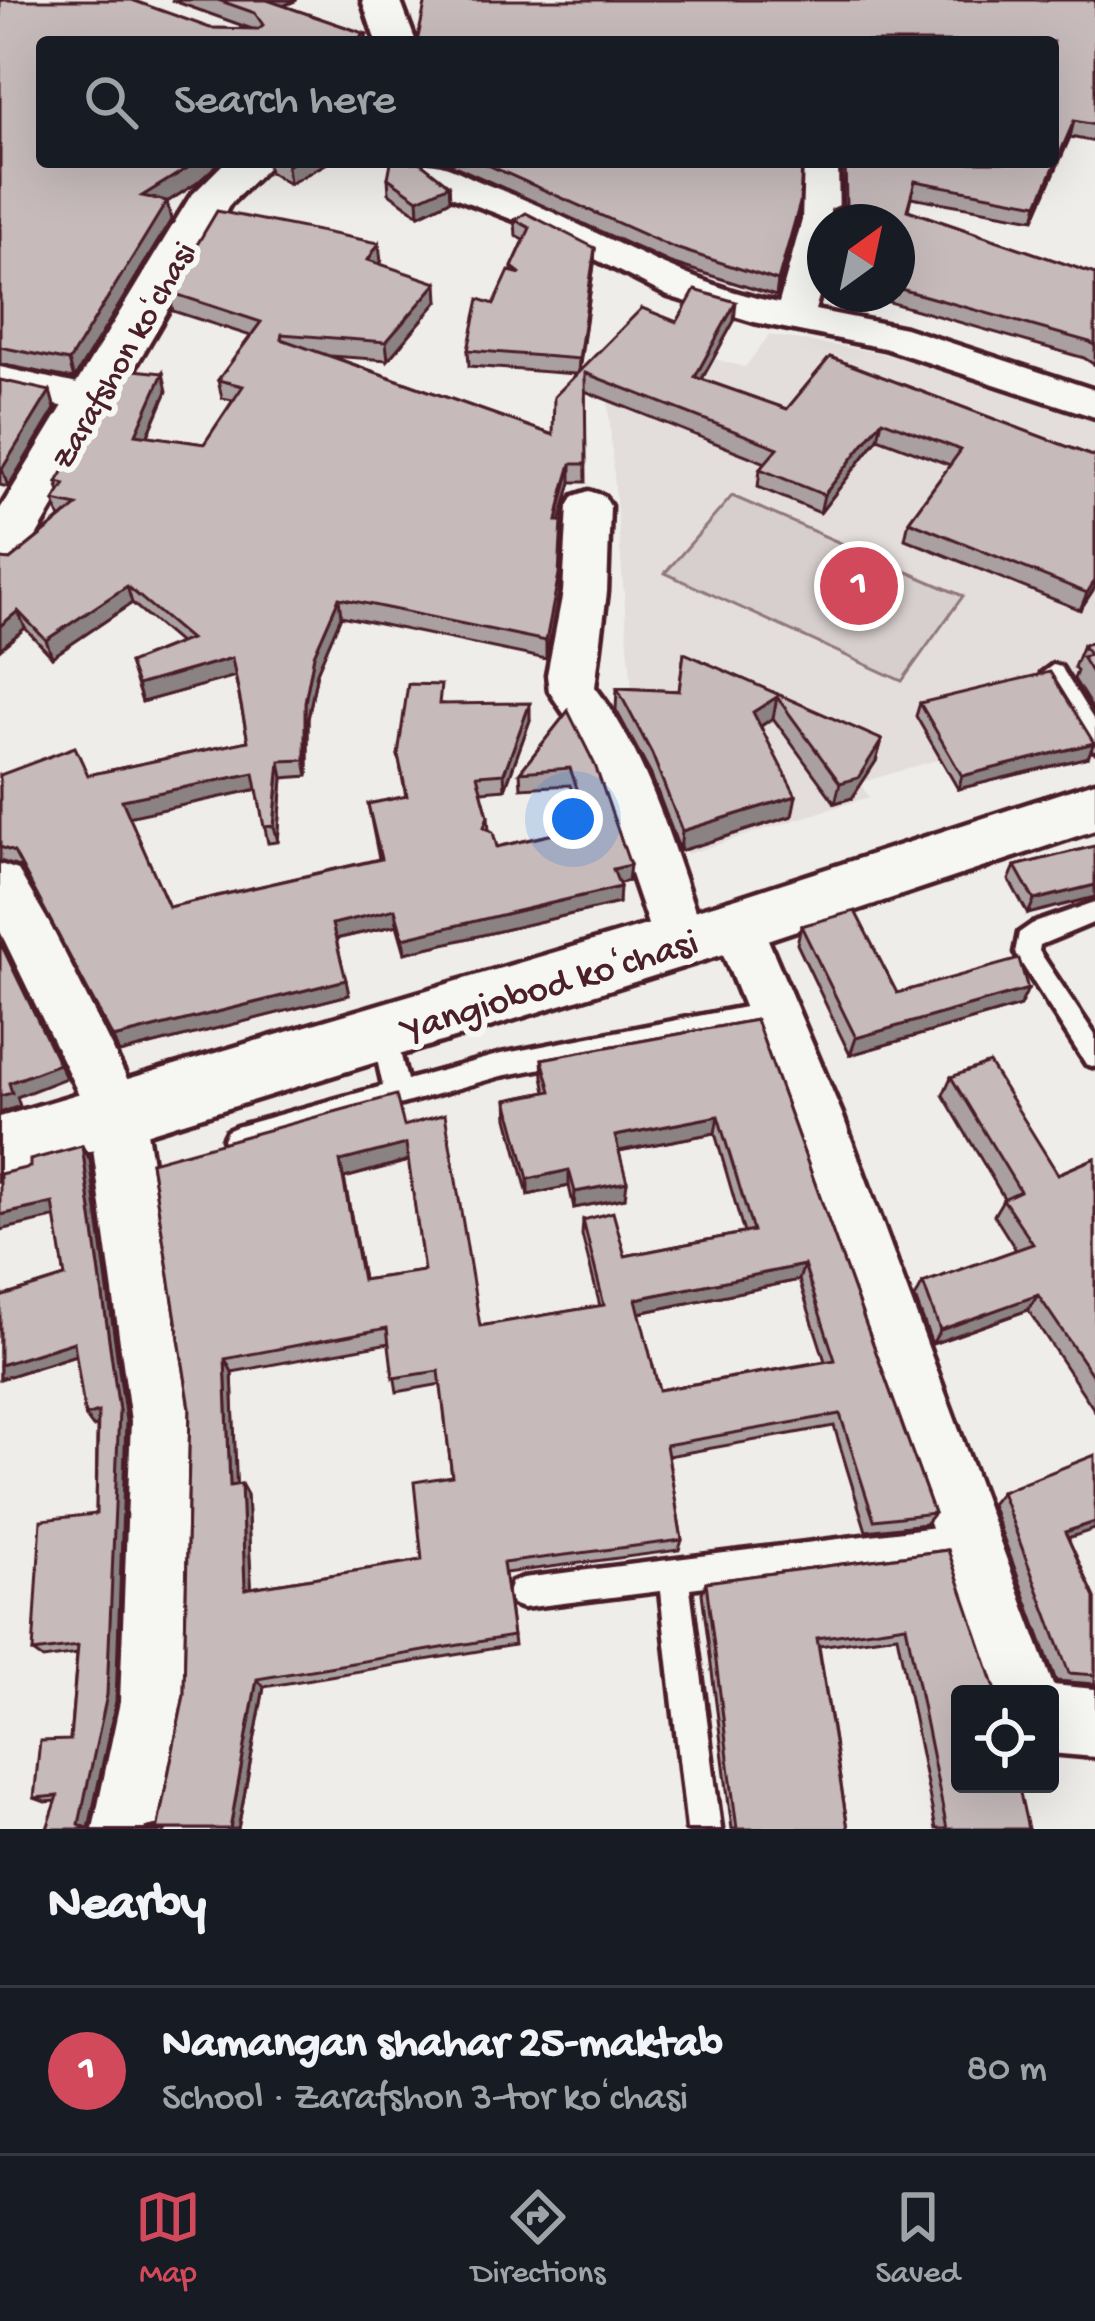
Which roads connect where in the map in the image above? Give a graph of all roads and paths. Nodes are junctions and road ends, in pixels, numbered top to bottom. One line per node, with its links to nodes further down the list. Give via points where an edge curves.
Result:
1 (381, 0): 2 (street)
2 (394, 36)
3 (244, 168): 8 (street, Zarafshon koʻchasi, via 212,197)
4 (432, 168): 6 (street, via 681,288)
5 (822, 168): 6 (street, via 818,234)
6 (794, 316): 9 (street, via 891,337)
7 (0, 380): 8 (street)
8 (95, 400): 11 (street, Zarafshon koʻchasi)
9 (1095, 404)
10 (589, 506): 17 (street, via 572,691 598,724)
11 (0, 553)
12 (1054, 673): 13 (lane)
13 (1095, 741)
14 (1095, 806): 17 (street, Yangiobod koʻchasi)
15 (0, 885): 23 (street)
16 (1095, 912): 19 (lane, via 1028,940 1028,952)
17 (708, 933): 18 (street); 20 (street, Yangiobod koʻchasi)
18 (776, 1012): 20 (lane, via 501,1065); 24 (street)
19 (1095, 1056)
20 (390, 1062): 21 (lane); 23 (street, Yangiobod koʻchasi)
21 (215, 1145)
22 (0, 1148): 23 (street, Yangiobod koʻchasi)
23 (129, 1150): 30 (street, via 162,1421 154,1702)
24 (961, 1539): 25 (lane); 27 (street)
25 (673, 1573): 26 (lane); 31 (lane)
26 (523, 1593)
27 (1019, 1685)
28 (1059, 1720): 29 (street)
29 (1095, 1723)
30 (128, 1829)
31 (704, 1829)

